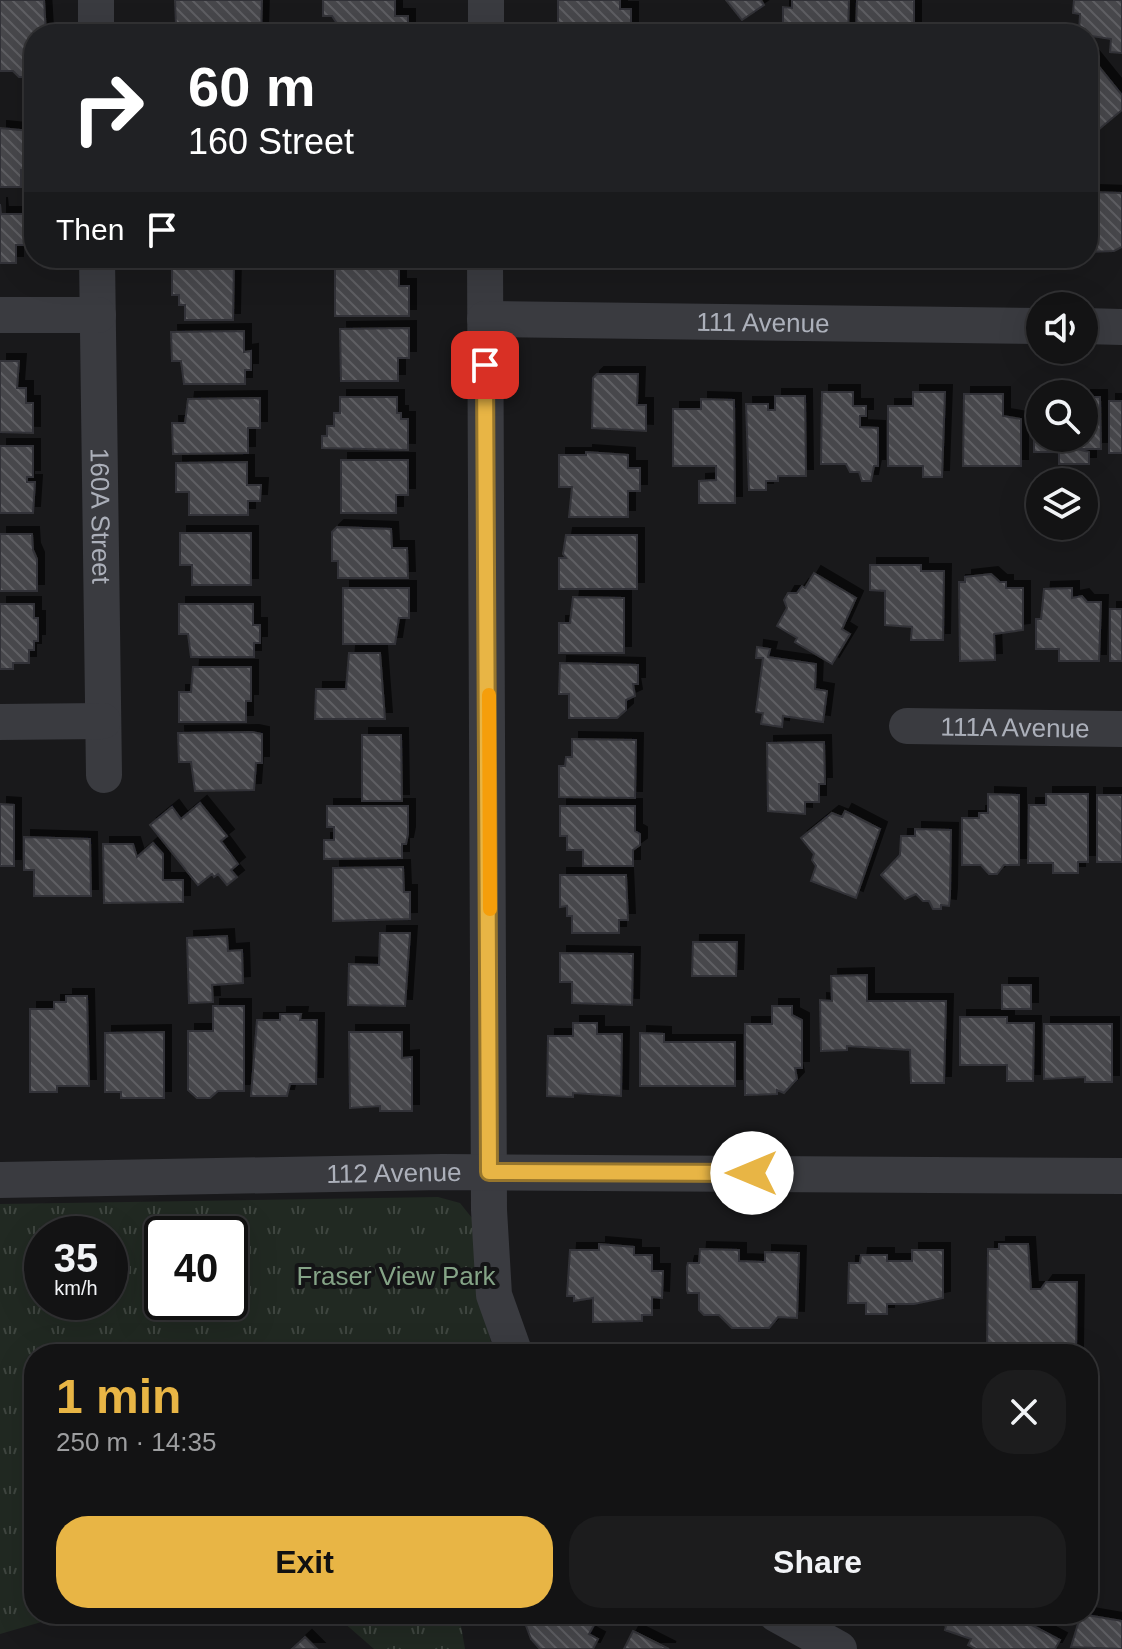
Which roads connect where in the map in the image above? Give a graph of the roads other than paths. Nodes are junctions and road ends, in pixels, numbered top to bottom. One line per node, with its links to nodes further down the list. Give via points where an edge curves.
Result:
1 (96, 0): 3 (street)
2 (486, 0): 4 (street)
3 (96, 24)
4 (486, 24)
5 (97, 268): 8 (street, 160A Street)
6 (485, 268): 9 (street)
7 (0, 315): 8 (street)
8 (98, 315): 13 (street, 160A Street)
9 (485, 319): 10 (street, 111 Avenue); 18 (street)
10 (1026, 326)
11 (1098, 326): 12 (street)
12 (1122, 327)
13 (103, 721): 14 (street); 17 (street, 160A Street)
14 (0, 722)
15 (907, 726): 16 (street, 111A Avenue)
16 (1122, 729)
17 (104, 775)
18 (489, 1172): 19 (street, 112 Avenue); 20 (street, 112 Avenue); 21 (street, via 494,1295)
19 (1122, 1176)
20 (0, 1180)
21 (511, 1344)
22 (794, 1624): 23 (street)
23 (839, 1649)

